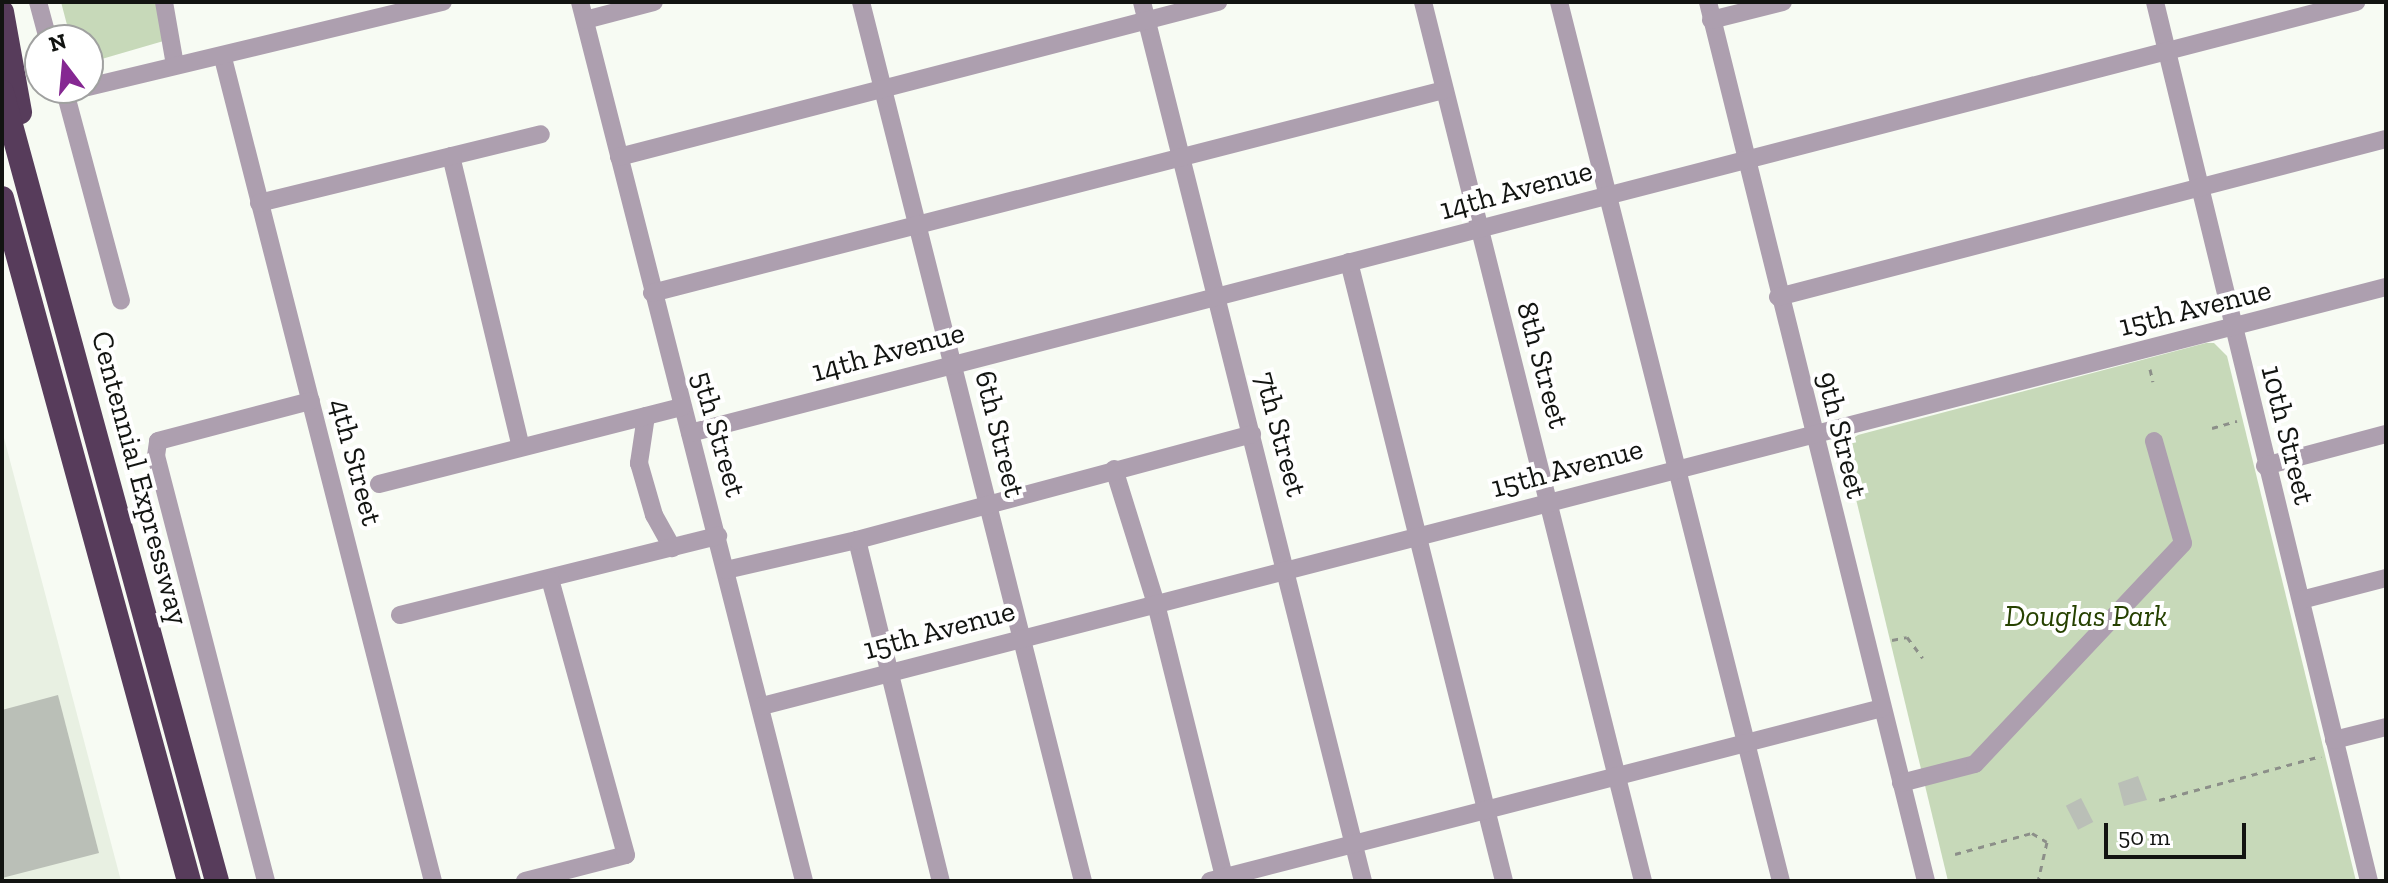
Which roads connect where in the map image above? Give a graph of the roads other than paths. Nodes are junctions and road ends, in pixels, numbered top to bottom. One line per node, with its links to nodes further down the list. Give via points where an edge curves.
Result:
1 (38, 2): 16 (street)
2 (164, 2): 19 (street)
3 (443, 2): 18 (street)
4 (654, 2): 12 (street)
5 (861, 2): 21 (street, 6th Street)
6 (1218, 2): 13 (street)
7 (1423, 2): 22 (street, 8th Street)
8 (1559, 2): 32 (street)
9 (1783, 2): 14 (street)
10 (2155, 2): 17 (street, 10th Street)
11 (2356, 2): 17 (street, 14th Avenue)
12 (582, 11): 28 (street, 5th Street)
13 (1144, 11): 21 (street); 29 (street, 7th Street)
14 (1710, 11): 30 (street, 9th Street)
15 (2, 12): 35 (highway)
16 (44, 24)
17 (2168, 51): 30 (street, 14th Avenue); 31 (street, 10th Street)
18 (223, 58): 19 (street); 34 (street, 4th Street)
19 (175, 65): 20 (street)
20 (104, 84)
21 (883, 89): 28 (street); 36 (street, 6th Street)
22 (1444, 90): 29 (street); 37 (street, 8th Street)
23 (2, 92): 35 (highway, Centennial Expressway)
24 (70, 104): 43 (street)
25 (541, 134): 27 (street)
26 (2386, 139): 31 (street)
27 (451, 156): 34 (street); 54 (street)
28 (619, 157): 40 (street, 5th Street)
29 (1182, 158): 36 (street); 41 (street, 7th Street)
30 (1744, 159): 32 (street, 14th Avenue); 42 (street, 9th Street)
31 (2199, 190): 42 (street); 44 (street, 10th Street)
32 (1608, 194): 37 (street, 14th Avenue); 57 (street)
33 (2, 198): 79 (highway, Centennial Expressway)
34 (259, 203): 46 (street, 4th Street)
35 (37, 217): 88 (highway, Centennial Expressway)
36 (917, 227): 40 (street); 45 (street, 6th Street)
37 (1478, 229): 38 (street, 14th Avenue); 60 (street, 8th Street)
38 (1349, 262): 41 (street, 14th Avenue); 62 (street)
39 (2386, 287): 44 (street, 15th Avenue)
40 (652, 293): 47 (street, 5th Street)
41 (1217, 295): 45 (street, 14th Avenue); 51 (street, 7th Street)
42 (1778, 297): 50 (street, 9th Street)
43 (121, 300)
44 (2233, 328): 50 (street, 15th Avenue); 55 (street, 10th Street)
45 (953, 364): 49 (street, 14th Avenue); 59 (street, 6th Street)
46 (311, 401): 89 (street, via 158,441 156,456); 90 (street, 4th Street)
47 (682, 407): 48 (street); 49 (street, 5th Street)
48 (646, 416): 54 (street); 64 (street, via 639,463 654,515)
49 (690, 433): 61 (street, 5th Street)
50 (1813, 433): 57 (street, 15th Avenue); 75 (street, 9th Street)
51 (1252, 434): 56 (street); 66 (street, 7th Street)
52 (2386, 434): 55 (street)
53 (2154, 441): 81 (street, via 2183,543 1975,764)
54 (521, 447): 58 (street)
55 (2265, 466): 69 (street, 10th Street)
56 (1114, 469): 59 (street); 70 (street)
57 (1676, 469): 60 (street, 15th Avenue); 78 (street)
58 (379, 484)
59 (989, 501): 63 (street); 72 (street, 6th Street)
60 (1550, 502): 62 (street, 15th Avenue); 80 (street, 8th Street)
61 (718, 536): 64 (street); 65 (street, 5th Street)
62 (1416, 536): 66 (street, 15th Avenue); 82 (street)
63 (857, 540): 65 (street); 73 (street)
64 (672, 548): 68 (street)
65 (726, 570): 74 (street, 5th Street)
66 (1288, 571): 70 (street, 15th Avenue); 83 (street, 7th Street)
67 (2386, 578): 69 (street)
68 (550, 580): 71 (street); 91 (street, via 626,855)
69 (2301, 600): 77 (street, 10th Street)
70 (1156, 604): 72 (street, 15th Avenue); 85 (street)
71 (400, 615)
72 (1023, 638): 73 (street, 15th Avenue); 94 (street, 6th Street)
73 (892, 672): 74 (street, 15th Avenue); 93 (street)
74 (762, 706): 92 (street, 5th Street)
75 (1882, 708): 78 (street); 81 (street, 9th Street)
76 (2386, 727): 77 (street)
77 (2334, 740): 84 (street, 10th Street)
78 (1747, 742): 80 (street); 98 (street)
79 (157, 768): 86 (highway); 87 (highway, Centennial Expressway)
80 (1617, 777): 82 (street); 97 (street, 8th Street)
81 (1901, 783): 99 (street, 9th Street)
82 (1486, 811): 83 (street); 96 (street)
83 (1354, 845): 85 (street); 95 (street, 7th Street)
84 (2375, 876)
85 (1219, 880)
86 (174, 881)
87 (189, 881)
88 (217, 881)
89 (266, 881)
90 (433, 881)
91 (525, 881)
92 (804, 881)
93 (941, 881)
94 (1083, 881)
95 (1363, 881)
96 (1504, 881)
97 (1643, 881)
98 (1781, 881)
99 (1926, 881)

